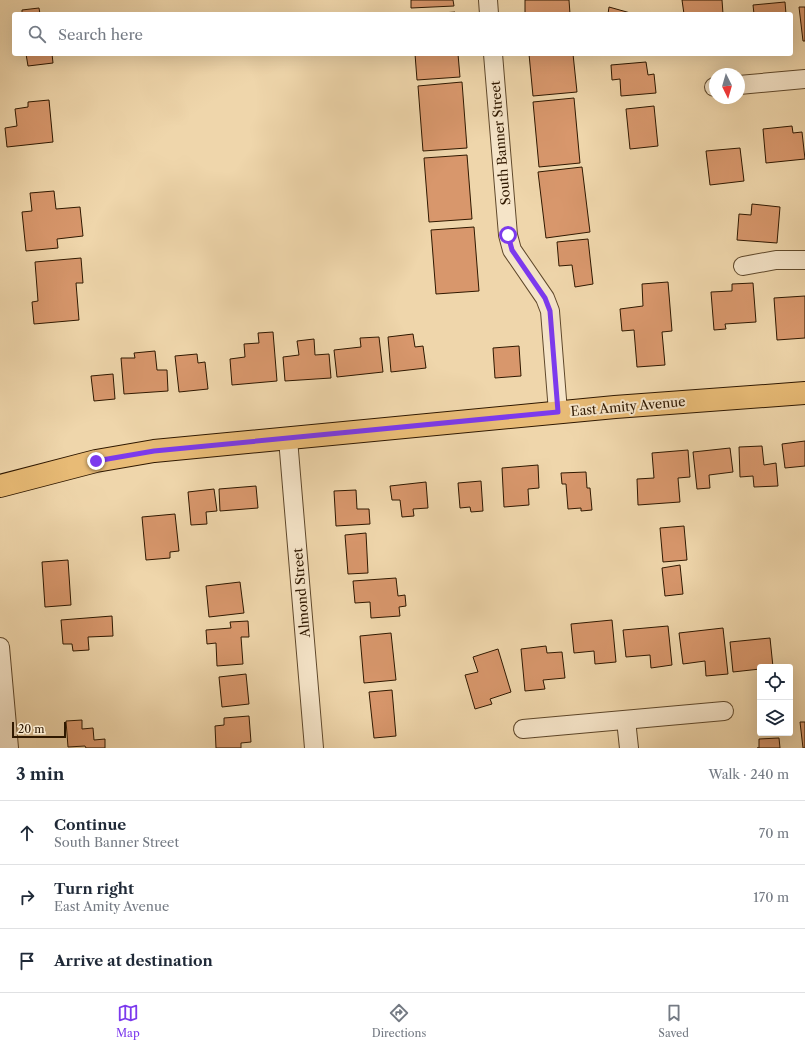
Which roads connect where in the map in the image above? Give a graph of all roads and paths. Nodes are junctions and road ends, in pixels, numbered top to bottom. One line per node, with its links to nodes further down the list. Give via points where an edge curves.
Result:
1 (488, 0): 2 (street)
2 (489, 12)
3 (493, 56): 9 (street, South Banner Street, via 508,235 512,250 545,298 550,311)
4 (805, 79): 5 (street)
5 (745, 84)
6 (805, 260): 7 (street, via 776,260)
7 (743, 266)
8 (805, 393): 9 (main road, East Amity Avenue)
9 (558, 412): 10 (main road, East Amity Avenue)
10 (288, 439): 11 (main road, East Amity Avenue, via 154,451 96,461); 17 (street, Almond Street)
11 (0, 486)
12 (0, 647): 16 (street)
13 (724, 711): 14 (street)
14 (626, 720): 15 (street); 18 (street)
15 (523, 729)
16 (9, 748)
17 (314, 748)
18 (629, 748)

